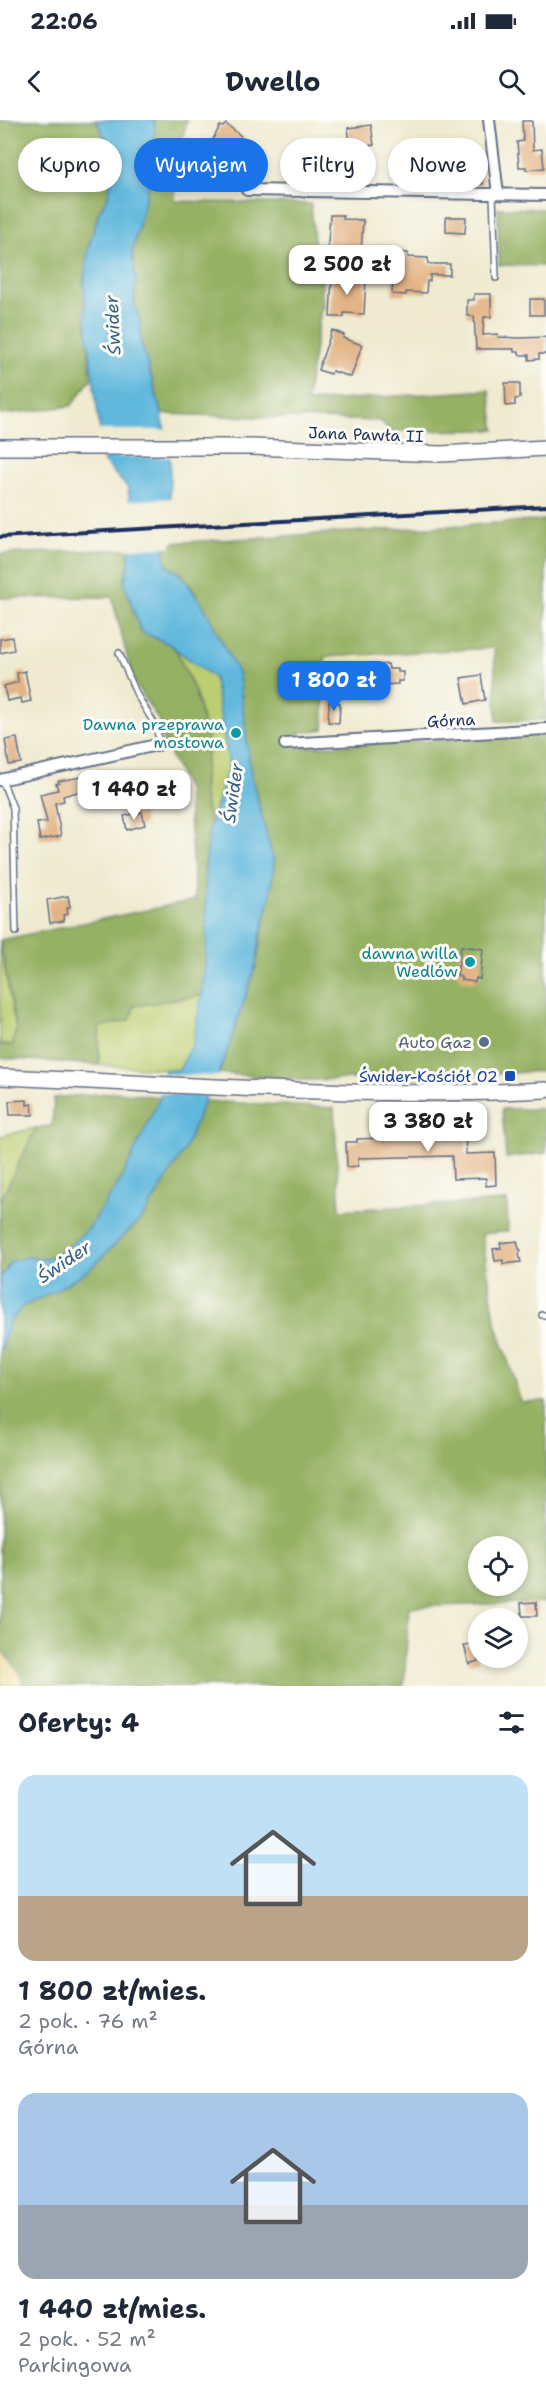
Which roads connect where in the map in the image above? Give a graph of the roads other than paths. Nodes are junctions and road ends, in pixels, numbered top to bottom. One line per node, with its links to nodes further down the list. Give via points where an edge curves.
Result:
1 (489, 120): 3 (street)
2 (268, 190): 3 (street)
3 (495, 194): 4 (street); 5 (lane)
4 (546, 195)
5 (496, 278)
6 (0, 447): 7 (main road, Jana Pawła II, via 441,454)
7 (546, 448)
8 (119, 653): 10 (lane)
9 (546, 729): 11 (street, Górna)
10 (161, 744): 12 (street)
11 (285, 744)
12 (1, 780): 13 (lane, via 13,808)
13 (16, 932)
14 (0, 1077): 15 (main road, via 320,1092 467,1094)
15 (546, 1090)

